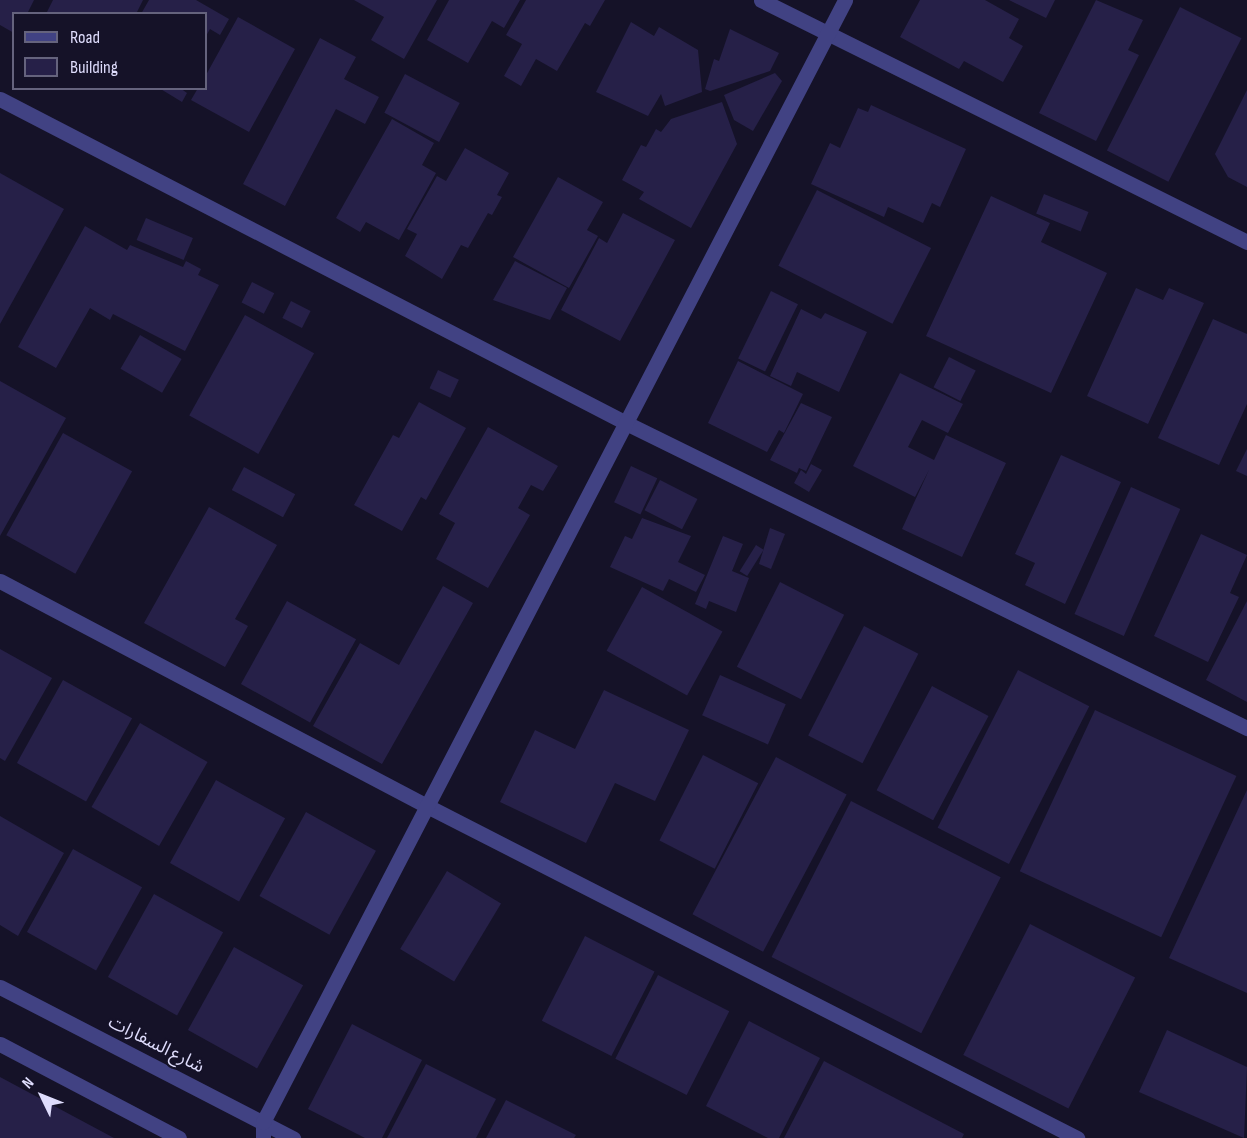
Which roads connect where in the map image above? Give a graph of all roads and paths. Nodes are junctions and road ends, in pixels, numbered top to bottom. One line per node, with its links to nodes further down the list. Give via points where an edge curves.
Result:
1 (761, 0): 3 (street)
2 (844, 0): 3 (street)
3 (827, 33): 5 (street); 6 (street)
4 (0, 99): 6 (street)
5 (1247, 242)
6 (628, 423): 8 (street); 9 (street)
7 (0, 581): 9 (street)
8 (1247, 728)
9 (429, 807): 12 (street); 16 (street)
10 (0, 987): 12 (street, شارع السفارات)
11 (0, 1044): 13 (street)
12 (263, 1122): 14 (street); 15 (street, شارع السفارات)
13 (179, 1138)
14 (263, 1138)
15 (293, 1138)
16 (1077, 1138)

